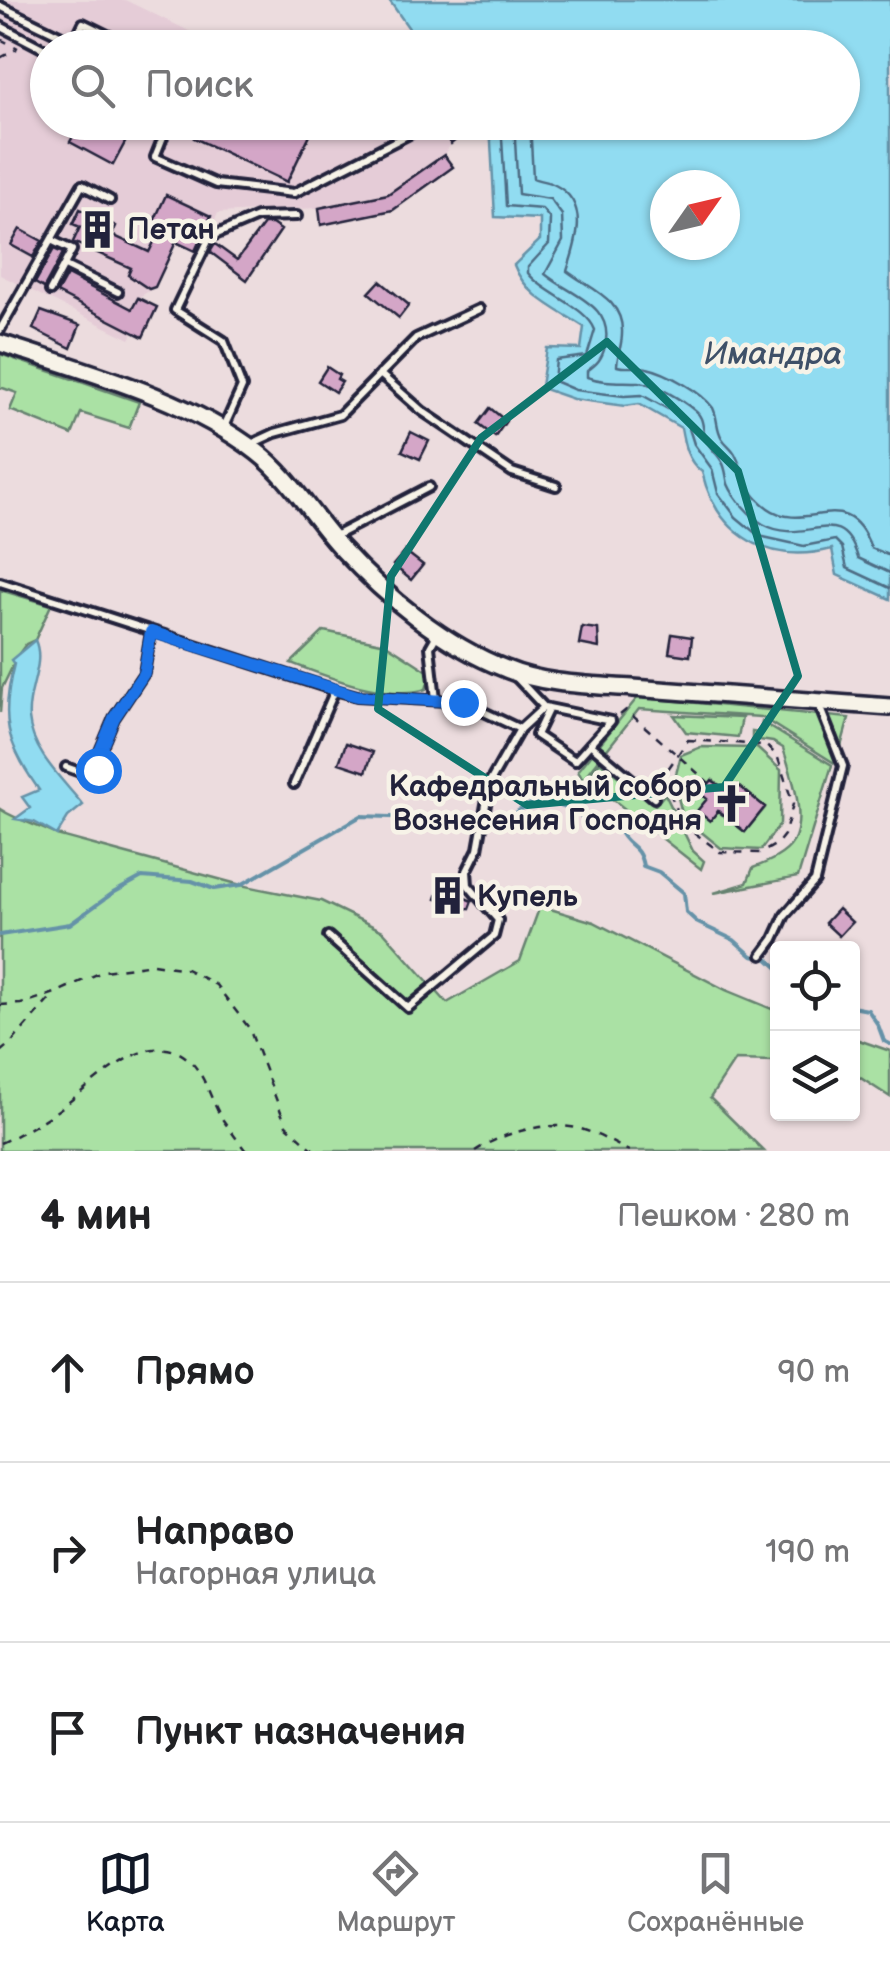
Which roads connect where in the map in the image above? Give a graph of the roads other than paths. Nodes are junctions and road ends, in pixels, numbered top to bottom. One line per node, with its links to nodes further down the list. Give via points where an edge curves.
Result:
1 (0, 6): 3 (lane)
2 (0, 26): 4 (lane)
3 (45, 30)
4 (30, 42)
5 (162, 140): 6 (lane, via 155,157 216,184 294,192)
6 (398, 140)
7 (110, 200): 9 (lane, via 82,185)
8 (296, 216): 17 (lane, via 257,217 210,236 176,310 224,341 242,387)
9 (51, 240): 10 (lane, via 72,250); 14 (lane)
10 (65, 266): 11 (lane); 12 (lane)
11 (50, 291)
12 (118, 292)
13 (479, 310): 16 (lane, via 416,338)
14 (0, 330)
15 (0, 342): 17 (street, via 125,384)
16 (380, 374): 18 (lane, via 340,414); 19 (lane, via 512,472)
17 (223, 428): 18 (street)
18 (248, 446): 21 (street)
19 (556, 486)
20 (429, 487): 21 (lane)
21 (332, 538): 24 (street)
22 (0, 582): 23 (lane)
23 (151, 632): 26 (lane); 33 (lane, via 144,673 114,718 98,770 88,775)
24 (438, 632): 25 (street); 27 (lane, via 430,647)
25 (510, 672): 28 (street); 29 (lane)
26 (335, 690): 27 (lane); 34 (lane)
27 (436, 700): 31 (lane, via 463,702)
28 (818, 702): 30 (street); 37 (lane, via 843,766 815,881)
29 (546, 707): 31 (lane); 32 (lane, via 611,721); 32 (lane, via 536,735 575,761)
30 (890, 707)
31 (520, 730): 36 (lane, via 490,782 467,872 468,885 498,920 494,936 408,1008)
32 (590, 744): 35 (lane)
33 (66, 768)
34 (294, 784)
35 (654, 798)
36 (328, 936)
37 (762, 954)

